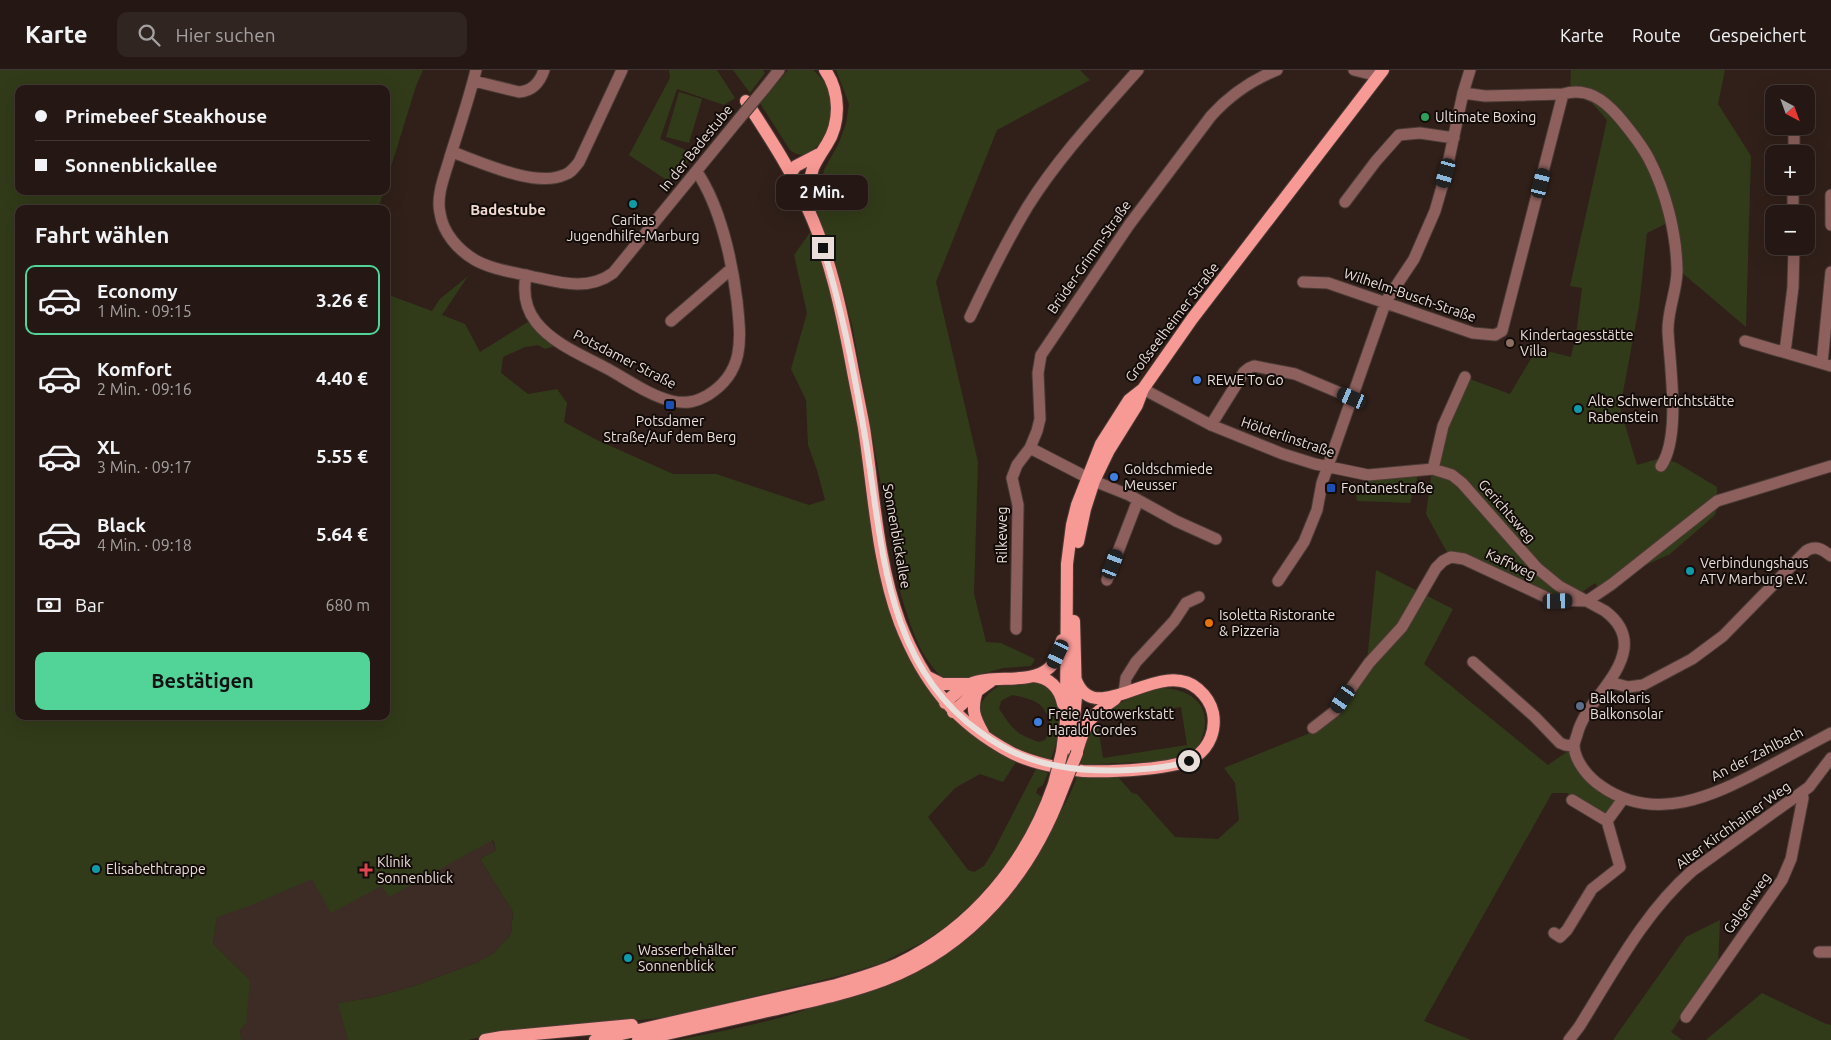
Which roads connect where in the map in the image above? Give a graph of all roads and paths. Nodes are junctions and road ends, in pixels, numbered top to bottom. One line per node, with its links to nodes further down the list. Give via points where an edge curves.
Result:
1 (544, 70): 10 (street, via 537,84 519,92)
2 (622, 70): 15 (street, via 579,162 564,176 545,179 527,176)
3 (779, 70): 18 (street, In der Badestube, bridge)
4 (825, 70): 16 (main road, via 833,84 837,121)
5 (1138, 70): 30 (street, via 1071,148 1029,205)
6 (1277, 70): 39 (street, Brüder-Grimm-Straße, via 1252,82 1211,116 1129,225 1044,349 1038,367 1040,419)
7 (1354, 70): 9 (street)
8 (1470, 70): 11 (street)
9 (1381, 73): 36 (main road, Großseelheimer Straße, via 1192,319)
10 (475, 75): 15 (street, In der Badestube)
11 (1463, 93): 12 (street, via 1485,96); 14 (street)
12 (1563, 94): 29 (street, Wilhelm-Busch-Straße, via 1502,331 1495,335 1473,333); 40 (street, via 1585,92 1599,97 1613,110 1649,159 1670,215 1678,271 1668,326 1671,440)
13 (746, 101): 19 (main road, Sonnenblickallee)
14 (1454, 138): 21 (street, via 1420,133 1399,135); 29 (street, via 1435,211 1414,258)
15 (452, 152): 27 (street, In der Badestube, via 441,189 439,212 446,232 459,249 477,261)
16 (819, 154): 17 (main road); 19 (main road, via 796,166)
17 (813, 168): 19 (main road); 22 (main road)
18 (697, 172): 25 (street, Potsdamer Straße, via 707,187 721,224); 27 (street, In der Badestube, via 606,278 568,284)
19 (790, 174): 22 (main road, Sonnenblickallee)
20 (1831, 195): 23 (street)
21 (1345, 202)
22 (808, 206): 55 (main road, Sonnenblickallee, via 839,302 864,425 890,590 907,640)
23 (1831, 225)
24 (1794, 255): 33 (street)
25 (731, 270): 27 (street, Potsdamer Straße, via 740,327 737,359 728,378 720,386 702,399 685,403 662,398 551,337 530,312 525,297); 31 (street)
26 (1831, 272): 34 (street)
27 (526, 275)
28 (1303, 282): 29 (street, Wilhelm-Busch-Straße, via 1328,283)
29 (1386, 302): 37 (street)
30 (970, 317)
31 (671, 321)
32 (1744, 341): 33 (street)
33 (1785, 352): 34 (street)
34 (1826, 364)
35 (1465, 377): 43 (street, via 1443,426)
36 (1143, 389): 38 (street, Hölderlinstraße); 44 (main road, Großseelheimer Straße, via 1129,400 1101,444)
37 (1352, 398): 38 (street, via 1295,374 1254,366 1244,372); 42 (street)
38 (1211, 425): 42 (street, Hölderlinstraße, via 1283,454)
39 (1030, 448): 44 (street); 53 (street, Rilkeweg, via 1012,478 1018,505)
40 (1661, 466)
41 (1831, 466): 51 (street, via 1717,501)
42 (1328, 467): 43 (street, Hölderlinstraße, via 1375,475); 49 (street, via 1317,510 1304,542)
43 (1433, 469): 51 (street, Gerichtsweg, via 1462,483 1537,568 1559,586)
44 (1090, 479): 45 (street); 52 (main road, Großseelheimer Straße, via 1077,505 1071,532); 57 (main road, via 1074,572)
45 (1138, 500): 46 (street); 48 (street)
46 (1216, 539)
47 (1831, 556): 58 (street, via 1819,548 1806,551 1723,636 1692,659 1643,685 1628,687)
48 (1107, 580)
49 (1278, 581)
50 (1198, 597): 60 (street, via 1186,604 1136,662 1126,678)
51 (1587, 601): 58 (street, via 1611,616 1623,633 1623,656); 63 (street, Kaffweg, via 1552,600 1464,559 1447,558 1436,568 1402,627 1369,663 1335,711)
52 (1066, 625): 56 (main road, via 1053,664); 62 (main road)
53 (1016, 628)
54 (1473, 662): 66 (street, via 1560,743)
55 (927, 676): 59 (main road, via 942,684); 61 (main road, Sonnenblickallee)
56 (1033, 676): 59 (main road, via 979,681); 62 (main road, via 1045,678 1059,691)
57 (1076, 680): 60 (main road, via 1090,698 1102,699); 67 (main road)
58 (1608, 682): 66 (street, via 1587,710)
59 (973, 687): 61 (main road); 65 (main road, via 976,722)
60 (1124, 693): 65 (main road, Sonnenblickallee, via 1164,680 1194,686 1204,695 1214,715 1213,730 1204,749 1189,761 1168,767 1084,771 1021,757); 67 (main road, via 1092,716)
61 (949, 707): 65 (main road, Sonnenblickallee)
62 (1066, 721): 67 (main road)
63 (1313, 728)
64 (1831, 733): 71 (street, An der Zahlbach, via 1705,797 1660,805)
65 (984, 735)
66 (1574, 746): 71 (street, An der Zahlbach, via 1592,779)
67 (1070, 752): 69 (main road, bridge)
68 (1831, 758): 70 (street, Alter Kirchhainer Weg)
69 (1058, 787): 78 (main road, via 1032,837 1004,879 984,902 944,937 919,953 883,970 836,985); 79 (main road, via 1044,832 1012,884 963,935 935,954 884,980)
70 (1802, 793): 77 (street, Galgenweg, via 1791,859 1782,880); 84 (street, Alter Kirchhainer Weg, via 1680,881 1645,922)
71 (1623, 799): 73 (street)
72 (1572, 800): 73 (street)
73 (1607, 821): 74 (street, via 1620,866 1592,889 1560,937)
74 (1554, 933)
75 (1819, 952): 76 (street)
76 (1831, 952)
77 (1686, 1016)
78 (662, 1024): 80 (main road); 81 (main road)
79 (695, 1028): 82 (main road); 83 (main road)
80 (485, 1040)
81 (595, 1040)
82 (638, 1040)
83 (664, 1040)
84 (1569, 1040)

